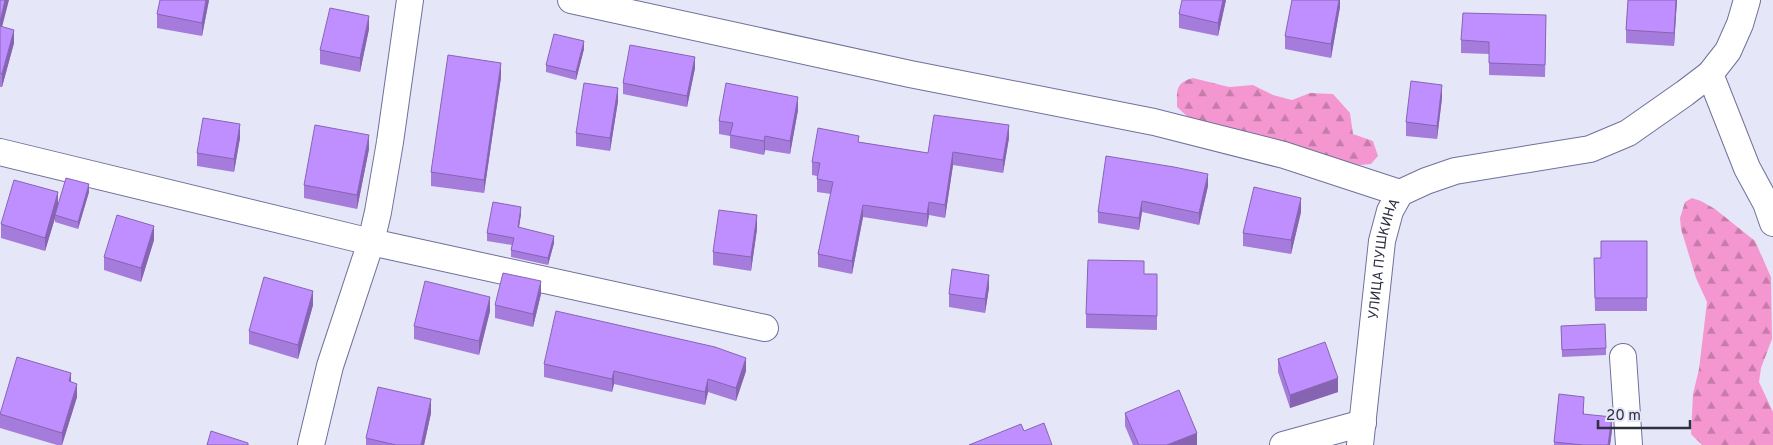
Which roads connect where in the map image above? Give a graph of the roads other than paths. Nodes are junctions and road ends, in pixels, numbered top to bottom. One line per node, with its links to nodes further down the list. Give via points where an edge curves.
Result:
1 (410, 0): 8 (street, via 384,180)
2 (571, 0): 6 (street, via 910,74 1154,122 1284,155)
3 (1747, 0): 4 (street, УЛИЦА ПУШКИНА, via 1728,50)
4 (1710, 74): 6 (street, УЛИЦА ПУШКИНА, via 1628,133 1590,149 1455,171); 7 (street, via 1747,168)
5 (0, 152): 8 (street)
6 (1400, 193): 11 (street, УЛИЦА ПУШКИНА, via 1390,212 1382,241)
7 (1773, 223)
8 (371, 242): 9 (street); 12 (street, via 330,366)
9 (765, 328)
10 (1623, 357): 14 (street)
11 (1361, 434): 13 (street)
12 (311, 445)
13 (1283, 445)
14 (1629, 445)

